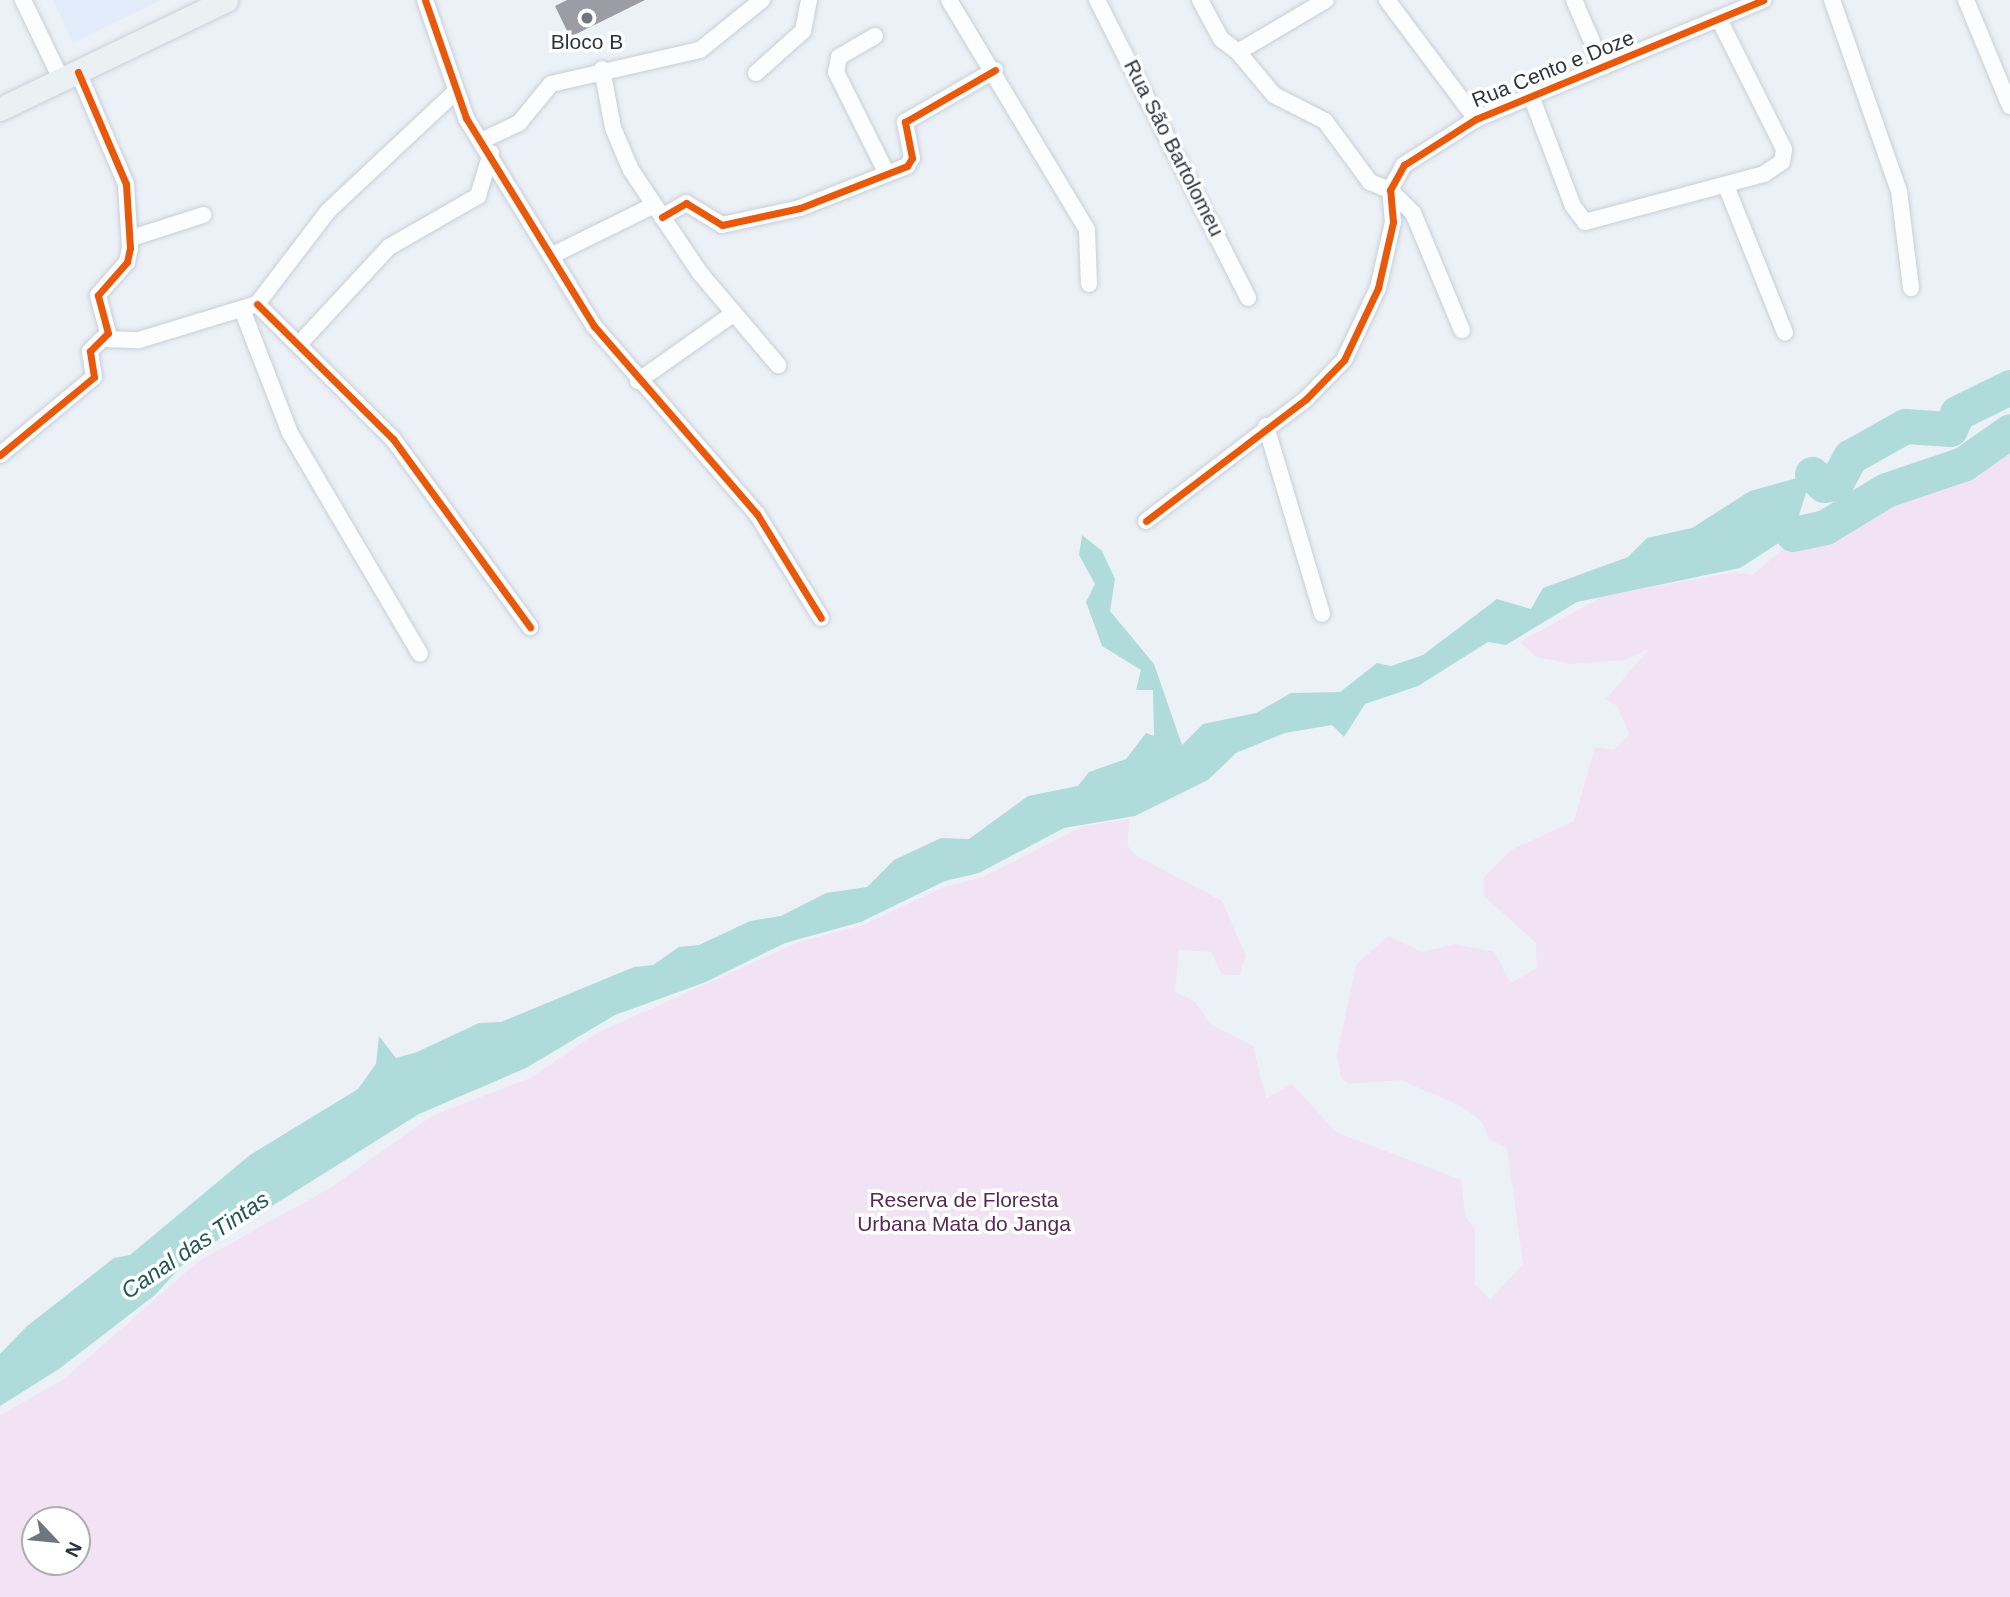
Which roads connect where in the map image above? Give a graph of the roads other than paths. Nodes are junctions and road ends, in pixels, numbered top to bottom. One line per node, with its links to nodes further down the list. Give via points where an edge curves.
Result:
1 (23, 0): 22 (street)
2 (226, 0): 22 (street)
3 (425, 0): 23 (street)
4 (762, 0): 19 (street, via 701,50 662,63)
5 (809, 0): 21 (street, via 803,31)
6 (949, 0): 20 (street)
7 (1097, 0): 38 (street, Rua São Bartolomeu)
8 (1200, 0): 17 (street, via 1227,47)
9 (1326, 0): 17 (street)
10 (1387, 0): 27 (street)
11 (1574, 0): 18 (street)
12 (1763, 0): 15 (street, Rua Cento e Doze)
13 (1832, 0): 37 (street, via 1899,191)
14 (1966, 0): 25 (street)
15 (1720, 19): 18 (street, Rua Cento e Doze); 30 (street, via 1784,149 1776,169)
16 (875, 36): 29 (street, via 839,57 836,72)
17 (1243, 50): 31 (street, via 1262,85 1325,121 1370,182)
18 (1603, 67): 24 (street, Rua Cento e Doze)
19 (603, 69): 28 (street, via 551,84 519,123); 32 (street, via 617,142)
20 (995, 70): 29 (street, via 905,122 912,161); 36 (street, via 1087,229)
21 (756, 73)
22 (70, 76): 26 (street); 34 (street, via 126,184)
23 (455, 92): 28 (street); 39 (street, via 328,211)
24 (1531, 96): 27 (street, Rua Cento e Doze); 30 (street, via 1573,206 1585,222)
25 (2010, 106)
26 (0, 109)
27 (1476, 118): 31 (street, Rua Cento e Doze, via 1410,159)
28 (486, 147): 35 (street); 44 (street, via 478,195 389,247)
29 (885, 170): 32 (street, via 800,208 722,225 686,203)
30 (1726, 186): 42 (street)
31 (1390, 190): 41 (street, via 1421,227); 47 (street, via 1388,253 1362,329 1326,380)
32 (658, 211): 35 (street); 40 (street)
33 (203, 215): 34 (street)
34 (132, 238): 43 (street, via 127,262 98,295)
35 (555, 254): 46 (street, via 594,326)
36 (1088, 284)
37 (1911, 288)
38 (1248, 298)
39 (250, 308): 43 (street, via 139,341); 44 (street); 53 (street, via 290,433)
40 (733, 314): 45 (street); 46 (street)
41 (1462, 330)
42 (1785, 333)
43 (105, 340): 48 (street, via 90,351 96,372 87,384)
44 (300, 342): 52 (street, via 393,439)
45 (778, 365)
46 (638, 381): 51 (street, via 757,514)
47 (1266, 426): 49 (street); 50 (street)
48 (0, 455)
49 (1146, 521)
50 (1322, 614)
51 (821, 618)
52 (530, 627)
53 (420, 654)

